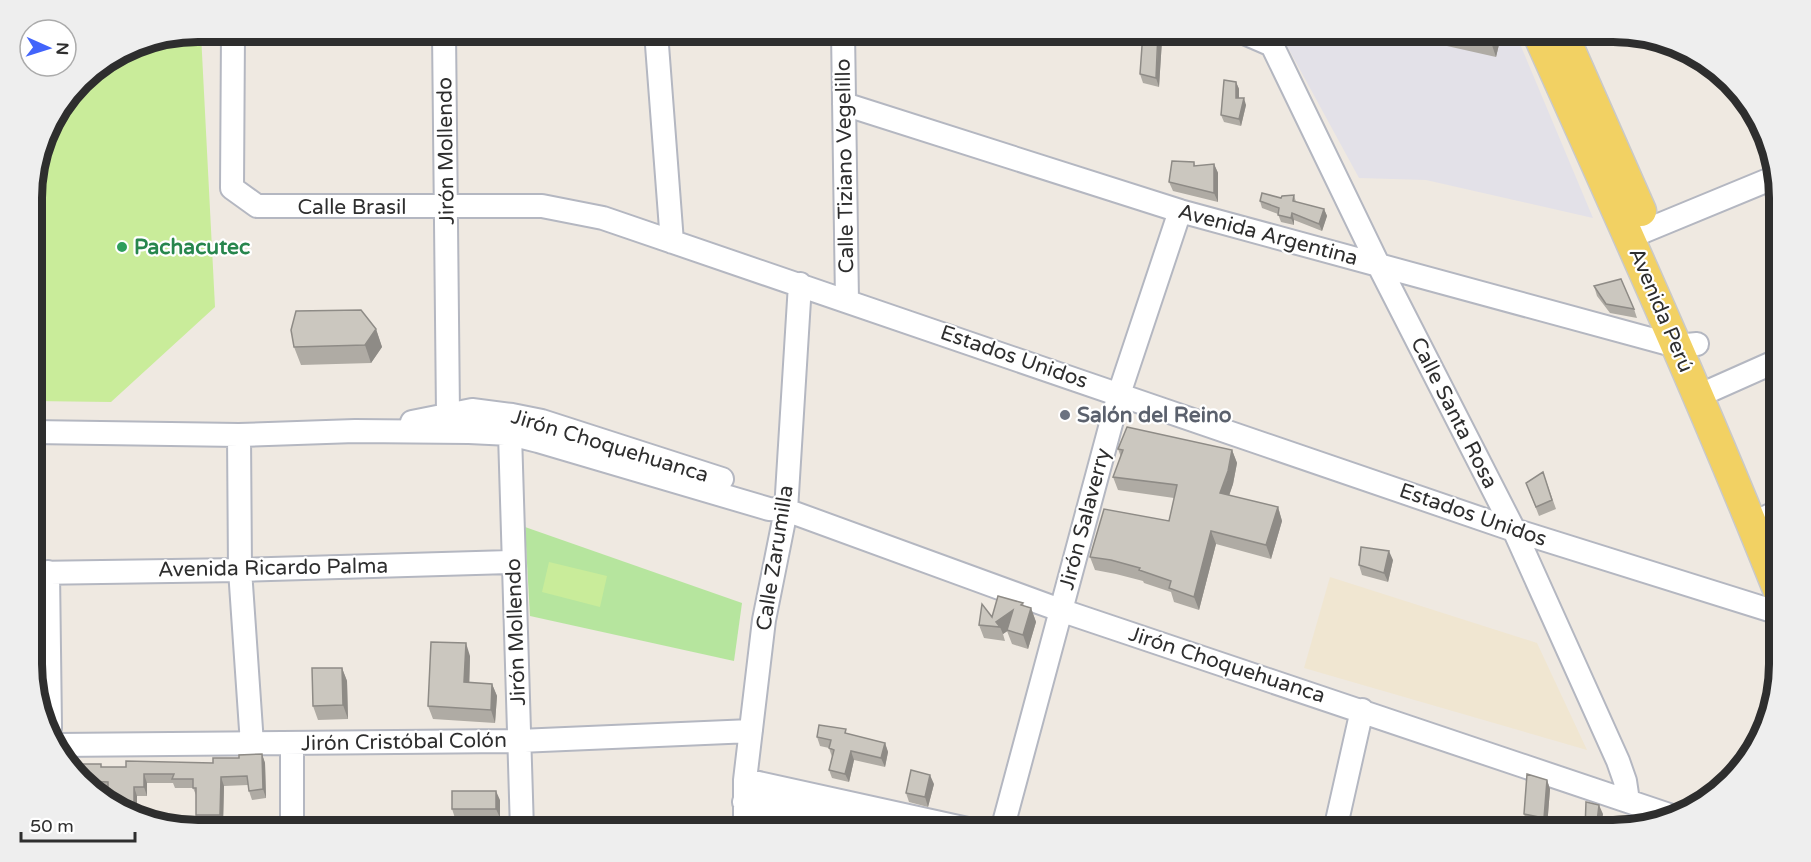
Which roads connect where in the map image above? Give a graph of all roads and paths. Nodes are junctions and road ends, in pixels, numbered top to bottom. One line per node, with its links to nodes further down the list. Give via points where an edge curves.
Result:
1 (233, 42): 9 (street, Calle Brasil, via 232,188 257,206)
2 (444, 42): 9 (street, Jirón Mollendo)
3 (657, 42): 12 (street)
4 (843, 42): 7 (street, Calle Tiziano Vegelillo)
5 (1275, 42): 13 (street, Calle Santa Rosa)
6 (1552, 42): 11 (main road, Avenida Perú)
7 (844, 104): 10 (street, Avenida Argentina); 15 (street, Calle Tiziano Vegelillo)
8 (1768, 180): 11 (street)
9 (446, 207): 12 (street, Estados Unidos, via 542,206 603,218); 20 (street, Jirón Mollendo)
10 (1180, 212): 13 (street, Avenida Argentina); 19 (street, Jirón Salaverry)
11 (1640, 234): 16 (main road, Avenida Perú)
12 (672, 242): 14 (street, Estados Unidos)
13 (1378, 264): 16 (street, Avenida Argentina); 27 (street, Calle Santa Rosa)
14 (800, 284): 15 (street, Estados Unidos); 25 (street, Calle Zarumilla)
15 (847, 301): 19 (street, Estados Unidos)
16 (1686, 345): 18 (main road, Avenida Perú)
17 (1769, 364): 18 (street)
18 (1707, 392): 26 (main road, Avenida Perú)
19 (1119, 394): 27 (street, Estados Unidos); 32 (street, Jirón Salaverry)
20 (448, 414): 21 (street, Jirón Choquehuanca); 25 (street, Jirón Choquehuanca, via 472,410 542,421 776,497)
21 (355, 431): 23 (street, Jirón Choquehuanca); 24 (street, Jirón Choquehuanca)
22 (42, 432): 24 (street, Jirón Choquehuanca)
23 (510, 434): 25 (street, Jirón Choquehuanca, via 769,509); 28 (street, Jirón Mollendo)
24 (239, 435): 29 (street)
25 (786, 510): 32 (street, Jirón Choquehuanca); 36 (street, Calle Zarumilla, via 764,620)
26 (1769, 520)
27 (1514, 530): 33 (street, Estados Unidos); 42 (street, Calle Santa Rosa, via 1618,761)
28 (513, 562): 29 (street, Avenida Ricardo Palma); 37 (street, Jirón Mollendo)
29 (240, 570): 30 (street, Avenida Ricardo Palma); 39 (street)
30 (42, 573)
31 (42, 604): 34 (street)
32 (1060, 610): 35 (street, Jirón Choquehuanca); 49 (street, Jirón Salaverry)
33 (1769, 610)
34 (49, 710)
35 (1362, 710): 42 (street, Jirón Choquehuanca); 50 (street)
36 (751, 731): 37 (street, Jirón Cristóbal Colón); 41 (street, Calle Zarumilla)
37 (519, 741): 38 (street, Jirón Cristóbal Colón); 45 (street, Jirón Mollendo)
38 (292, 743): 39 (street, Jirón Cristóbal Colón); 44 (street)
39 (252, 744): 40 (street, Jirón Cristóbal Colón)
40 (65, 745)
41 (744, 791): 46 (street, Calle Zarumilla); 47 (street); 48 (street)
42 (1628, 801): 43 (street, Jirón Choquehuanca)
43 (1661, 812)
44 (292, 820)
45 (522, 820)
46 (745, 820)
47 (846, 820)
48 (914, 820)
49 (1005, 820)
50 (1337, 820)

